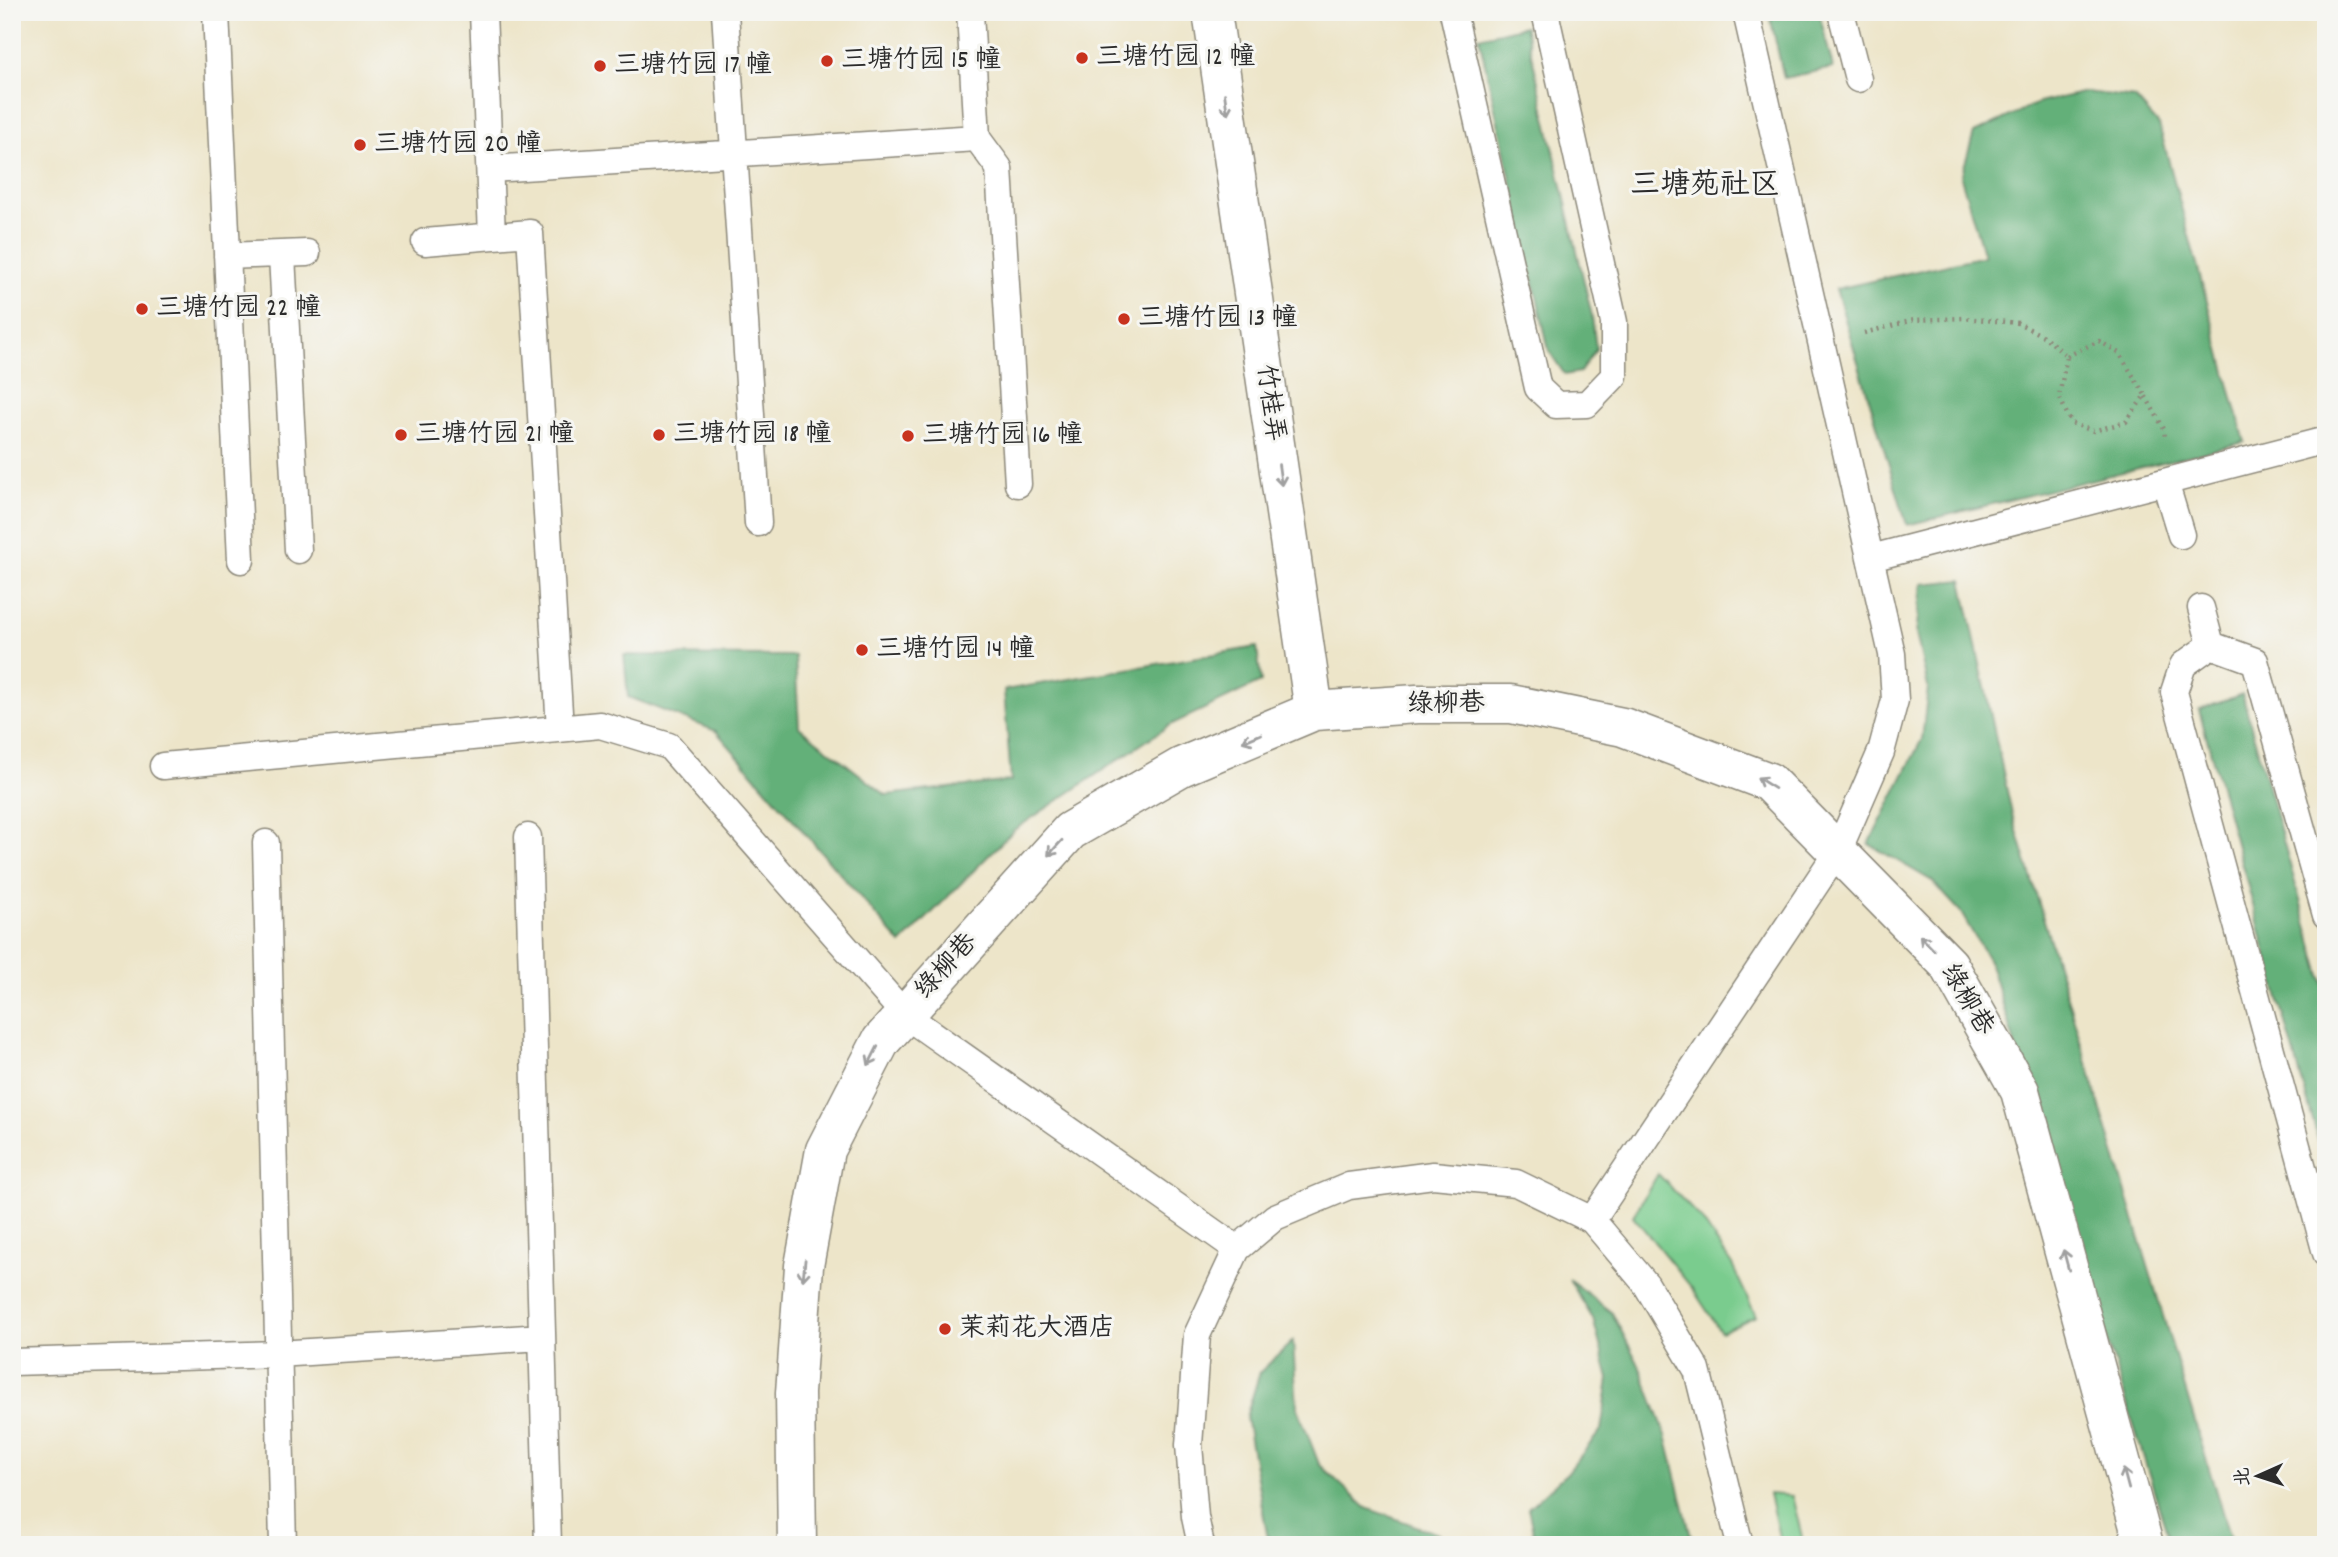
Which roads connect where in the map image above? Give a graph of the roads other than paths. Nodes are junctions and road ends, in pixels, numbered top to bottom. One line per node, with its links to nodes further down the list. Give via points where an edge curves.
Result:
1 (216, 12): 16 (lane)
2 (484, 12): 13 (lane)
3 (725, 12): 12 (lane)
4 (970, 12): 11 (lane)
5 (1212, 12): 27 (street, 竹桂弄, one-way to 27)
6 (1545, 12): 9 (lane, via 1614,322 1614,376 1587,404 1556,405 1538,388)
7 (1746, 12): 23 (lane)
8 (1841, 12): 10 (lane)
9 (1460, 14)
10 (1858, 79)
11 (977, 138): 12 (lane); 19 (lane, via 999,168)
12 (733, 154): 13 (lane); 20 (lane)
13 (490, 169): 14 (lane)
14 (492, 236): 15 (lane); 28 (lane, via 530,233)
15 (425, 242)
16 (228, 256): 22 (lane, via 295,255); 24 (lane)
17 (2326, 440): 18 (lane)
18 (2165, 482): 21 (lane); 23 (lane)
19 (1018, 484)
20 (758, 523)
21 (2180, 535)
22 (298, 550)
23 (1871, 558): 32 (lane, via 1892,654 1895,700 1881,752)
24 (240, 560)
25 (2201, 608): 26 (lane)
26 (2211, 645): 33 (lane, via 2255,661); 36 (lane, via 2183,665 2174,692)
27 (1314, 711): 32 (street, 绿柳巷, one-way to 27, via 1769,782 1623,727 1511,704); 34 (street, 绿柳巷, one-way to 34, via 1181,768 1070,831)
28 (560, 729): 29 (lane); 34 (lane, via 600,725 669,746)
29 (163, 766)
30 (528, 837): 38 (lane)
31 (266, 843): 39 (lane)
32 (1838, 851): 35 (lane); 46 (street, 绿柳巷, one-way to 32, via 2020,1091 1949,965)
33 (2326, 915)
34 (905, 1015): 37 (lane); 43 (street, 绿柳巷, one-way to 43, via 881,1041 825,1150 804,1266 794,1393)
35 (1592, 1220): 37 (lane, via 1516,1183 1433,1175 1349,1186 1275,1217); 45 (lane, via 1646,1284 1697,1370)
36 (2324, 1239)
37 (1237, 1249): 44 (lane, via 1197,1335 1189,1446)
38 (542, 1337): 39 (lane); 42 (lane)
39 (278, 1354): 40 (lane); 41 (lane)
40 (12, 1362)
41 (283, 1545)
42 (548, 1545)
43 (797, 1545)
44 (1201, 1545)
45 (1740, 1545)
46 (2144, 1545)

